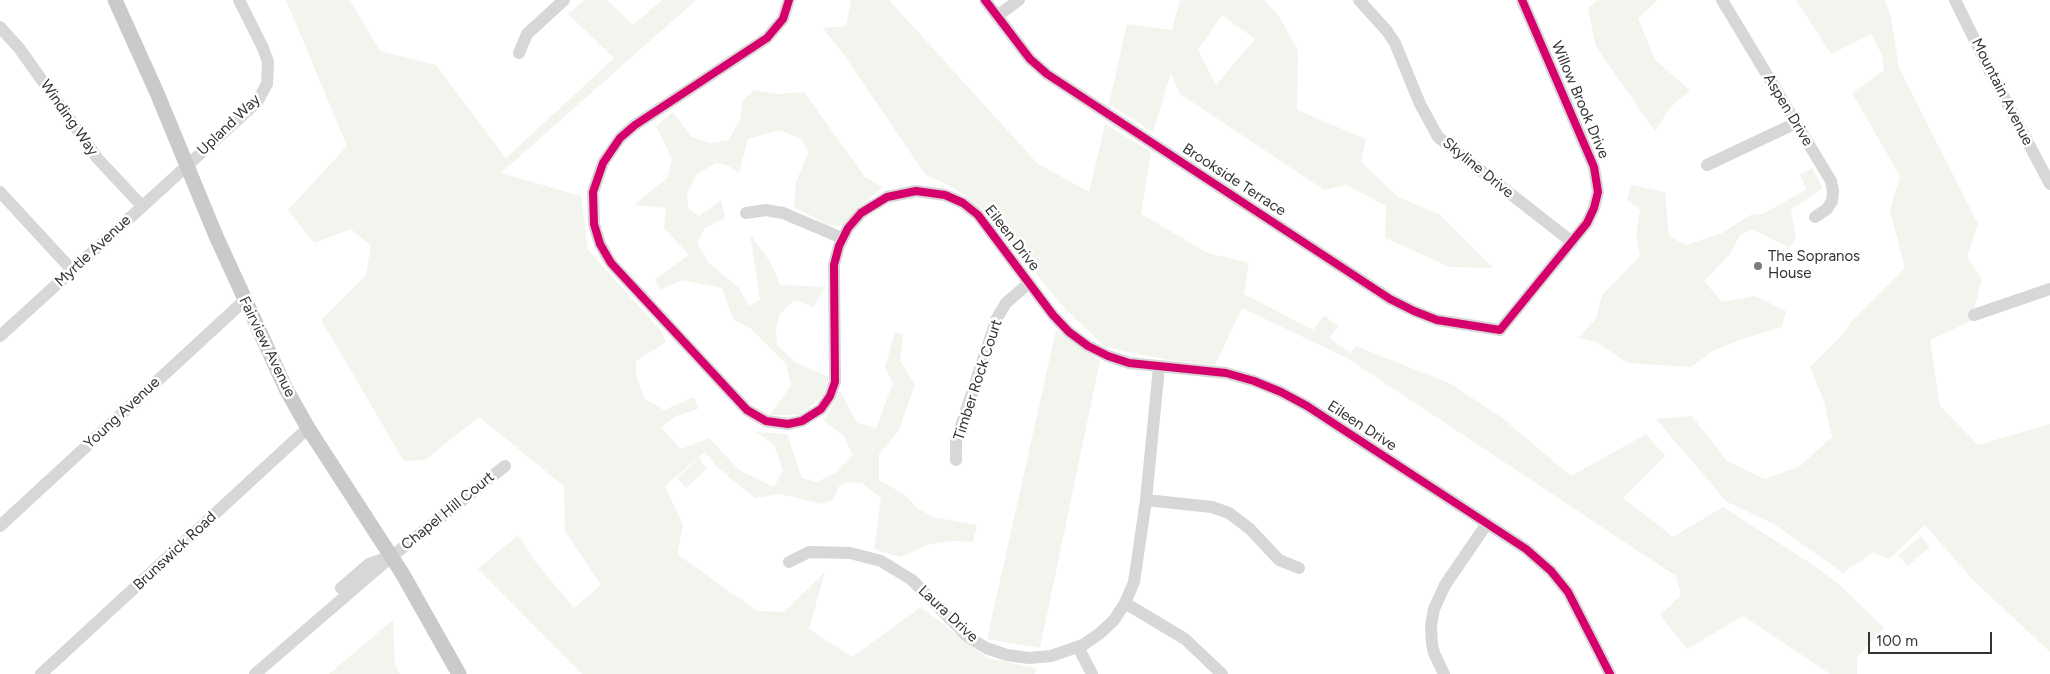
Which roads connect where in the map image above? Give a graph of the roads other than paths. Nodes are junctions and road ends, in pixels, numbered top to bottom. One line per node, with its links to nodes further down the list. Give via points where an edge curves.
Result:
1 (115, 0): 15 (main road, Fairview Avenue)
2 (239, 0): 15 (street, Upland Way, via 266,55 267,84 253,107)
3 (564, 0): 13 (street, via 527,34)
4 (789, 0): 22 (street, Eileen Drive, via 783,19 767,38 635,125 616,142 596,182 594,224 600,244 614,267 742,405 759,418 780,424 802,421 815,414 833,389 834,275)
5 (985, 0): 11 (street, Brookside Terrace)
6 (1019, 0): 11 (street)
7 (1359, 0): 23 (street, Skyline Drive, via 1395,43 1420,104 1438,137)
8 (1522, 0): 23 (street, Willow Brook Drive, via 1596,176 1598,192 1594,208)
9 (1722, 0): 14 (street, Aspen Drive)
10 (1955, 0): 17 (street, Mountain Avenue)
11 (997, 16): 29 (street, Brookside Terrace, via 1030,59 1047,74 1390,299 1437,320)
12 (0, 27): 19 (street, Winding Way, via 20,48 98,159)
13 (519, 53)
14 (1796, 123): 16 (street); 21 (street, Aspen Drive, via 1833,186 1830,205)
15 (186, 165): 19 (street, Myrtle Avenue); 27 (main road, Fairview Avenue)
16 (1707, 165)
17 (2049, 179)
18 (0, 192): 24 (street)
19 (142, 206): 24 (street, Myrtle Avenue)
20 (746, 213): 22 (street, via 766,210 783,213)
21 (1815, 218)
22 (842, 238): 25 (street, Eileen Drive, via 858,216 878,201 906,192 936,192 954,198 978,215)
23 (1572, 242): 29 (street, Willow Brook Drive)
24 (72, 270): 30 (street, Myrtle Avenue)
25 (1030, 283): 31 (street, Eileen Drive, via 1060,324 1088,346 1118,360); 33 (street, Timber Rock Court, via 1006,304 998,318 956,441)
26 (2050, 289): 28 (street)
27 (245, 300): 32 (main road, Fairview Avenue, via 286,389); 37 (street, Young Avenue)
28 (1974, 315)
29 (1500, 330)
30 (0, 336)
31 (1159, 367): 35 (street, Laura Drive); 36 (street, Eileen Drive, via 1226,373 1281,392)
32 (308, 428): 38 (main road, Fairview Avenue); 44 (street, Brunswick Road)
33 (956, 460)
34 (505, 466): 38 (street, Chapel Hill Court)
35 (1146, 500): 40 (street, via 1212,507 1229,513 1250,529 1279,560); 41 (street, Laura Drive, via 1137,571)
36 (1486, 525): 50 (street, via 1445,585 1434,609 1432,644); 51 (street, Eileen Drive, via 1534,556 1560,582 1578,608)
37 (0, 526)
38 (391, 557): 42 (street, Chapel Hill Court); 47 (main road, Fairview Avenue)
39 (789, 562): 43 (street, Laura Drive, via 809,552 850,553 881,561 912,580 967,636 997,652 1018,657 1040,657)
40 (1299, 568)
41 (1125, 603): 43 (street, Laura Drive, via 1107,627); 49 (street, via 1185,639)
42 (301, 629): 45 (street); 46 (street)
43 (1078, 647): 48 (street)
44 (41, 674)
45 (244, 674)
46 (255, 674)
47 (459, 674)
48 (1092, 674)
49 (1222, 674)
50 (1444, 674)
51 (1610, 674)

